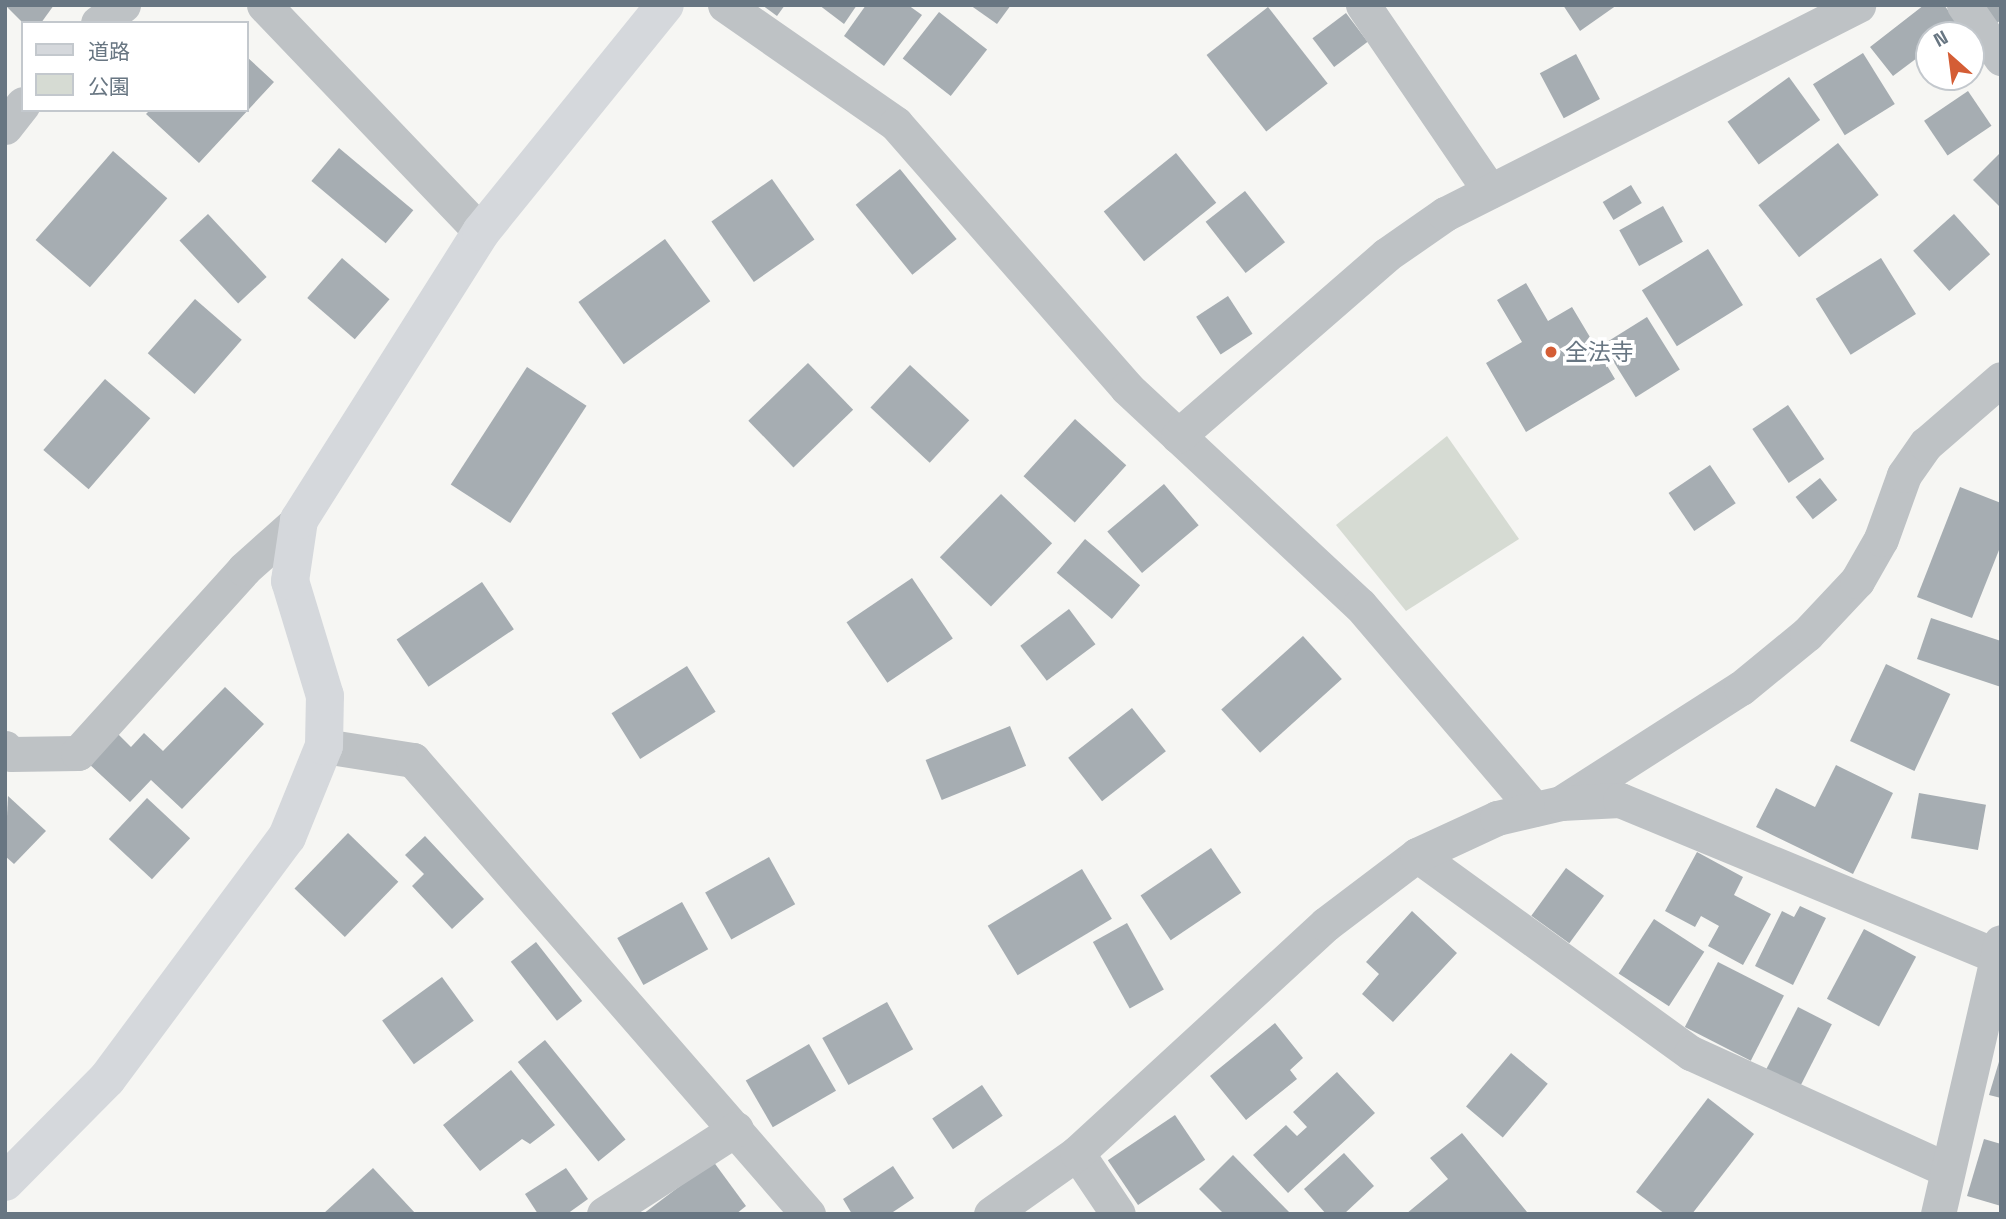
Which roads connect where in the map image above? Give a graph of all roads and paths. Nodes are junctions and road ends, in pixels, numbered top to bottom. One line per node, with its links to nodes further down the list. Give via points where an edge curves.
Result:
1 (123, 5): 8 (street)
2 (264, 5): 13 (street)
3 (664, 5): 13 (street)
4 (725, 5): 15 (street, via 896,124 1072,328)
5 (1363, 5): 12 (street)
6 (1858, 5): 12 (street)
7 (1964, 5): 9 (street)
8 (101, 21)
9 (2001, 58)
10 (21, 107): 11 (street)
11 (5, 127)
12 (1490, 191): 15 (street, via 1445,214 1386,255)
13 (481, 232): 16 (street)
14 (2001, 379): 19 (street, via 1926,444 1904,475 1881,538 1857,581 1807,634 1741,688)
15 (1178, 436): 19 (street, via 1360,605)
16 (299, 520): 17 (street, via 289,581 325,696); 18 (street, via 244,569 78,753 11,754)
17 (324, 746): 22 (street, via 413,760); 25 (street, via 287,837 209,946 107,1079)
18 (5, 748)
19 (1548, 806): 20 (street, via 1497,818); 21 (street, via 1620,800)
20 (1417, 855): 23 (street, via 1326,924); 24 (street, via 1691,1053)
21 (1999, 949): 24 (street)
22 (736, 1129): 26 (street); 27 (street)
23 (1077, 1153): 28 (street); 29 (street)
24 (1946, 1169): 30 (street)
25 (5, 1182)
26 (604, 1214)
27 (808, 1214)
28 (991, 1214)
29 (1118, 1214)
30 (1938, 1214)

